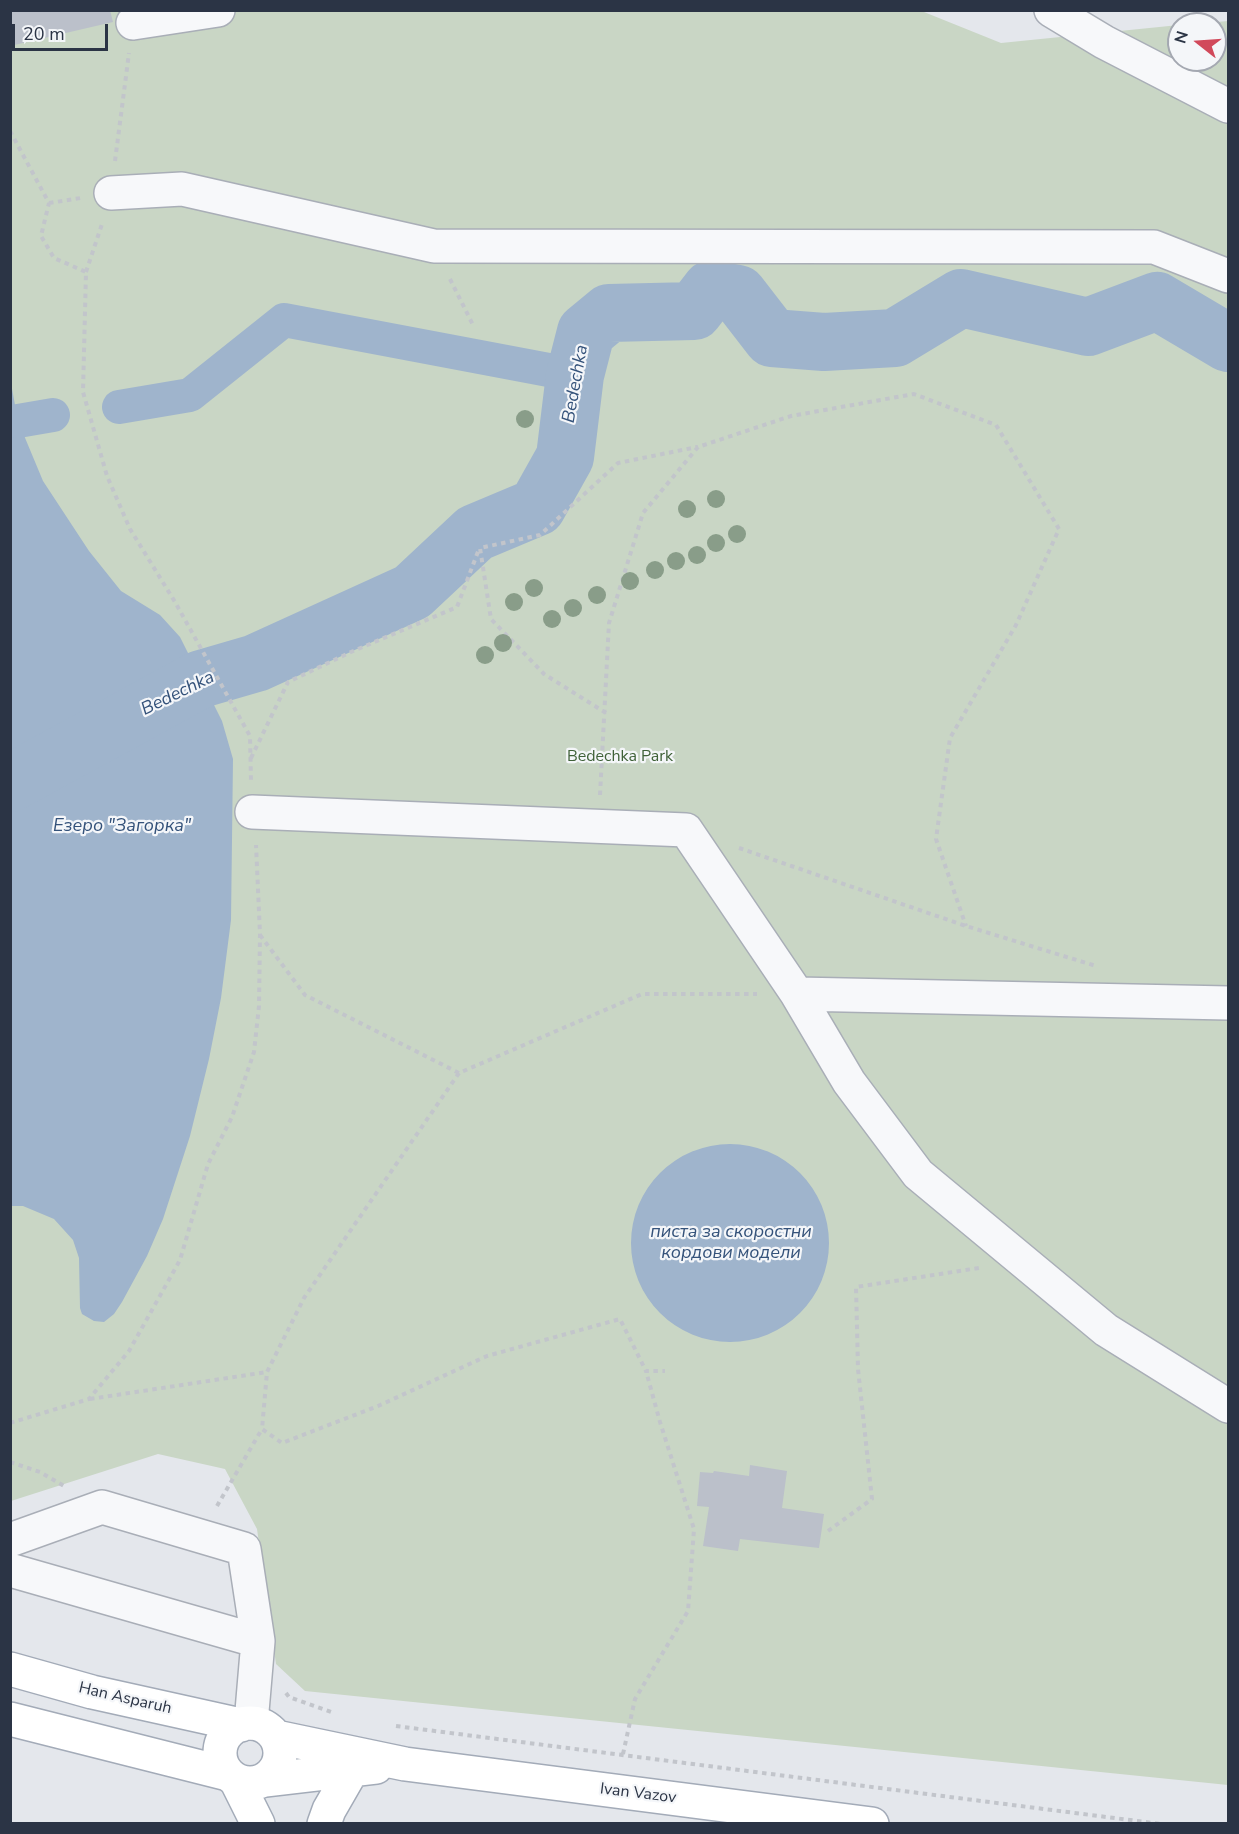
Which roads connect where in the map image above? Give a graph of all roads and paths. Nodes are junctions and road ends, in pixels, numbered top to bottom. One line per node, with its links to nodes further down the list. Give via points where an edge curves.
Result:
1 (218, 10): 3 (lane)
2 (1051, 10): 4 (lane)
3 (133, 23): 6 (path)
4 (1228, 106)
5 (10, 131): 8 (path, via 49,203 41,236 54,258)
6 (111, 193): 7 (lane, via 182,189); 8 (path)
7 (434, 246): 9 (lane, via 1154,246); 10 (path)
8 (86, 272): 14 (path, via 83,392 111,486 130,529 250,736)
9 (1228, 276)
10 (473, 325)
11 (698, 447): 12 (path, via 618,463 540,535); 13 (path, via 643,513 609,623); 18 (path, via 791,416 914,394 996,425 1059,529 1016,625 950,738 936,839)
12 (480, 548): 13 (path, via 491,619 544,674); 14 (path, via 457,607 288,682)
13 (606, 713): 16 (path)
14 (250, 759): 15 (path)
15 (252, 812): 16 (lane); 19 (path)
16 (598, 825): 17 (lane)
17 (686, 831): 18 (path); 21 (lane)
18 (966, 926): 20 (path)
19 (260, 934): 23 (path, via 305,995); 28 (path, via 254,1052 232,1117 208,1164 180,1260 129,1351)
20 (1103, 968)
21 (797, 994): 22 (lane); 23 (path, via 642,994); 24 (lane, via 849,1082 918,1174)
22 (1228, 1003)
23 (459, 1073): 27 (path, via 304,1298)
24 (1024, 1262): 29 (lane, via 1106,1330); 34 (path, via 856,1287 858,1369 872,1500)
25 (646, 1371): 26 (path); 31 (path, via 620,1319 487,1356 378,1406 282,1443); 45 (path, via 694,1529 688,1611 635,1699)
26 (665, 1371)
27 (267, 1372): 28 (path); 31 (path)
28 (88, 1399): 30 (path)
29 (1228, 1406)
30 (10, 1423)
31 (262, 1429): 35 (path)
32 (10, 1462): 33 (path, via 40,1472)
33 (102, 1507): 35 (lane); 36 (lane)
34 (828, 1531)
35 (200, 1536): 38 (lane, via 244,1549)
36 (10, 1540)
37 (10, 1570): 38 (lane)
38 (258, 1641): 44 (lane)
39 (10, 1669): 44 (main road, Han Asparuh, via 92,1692)
40 (284, 1687): 41 (path, via 289,1696)
41 (344, 1717)
42 (10, 1719): 48 (main road)
43 (390, 1725): 45 (path)
44 (256, 1728): 46 (main road, Ivan Vazov); 48 (main road, via 280,1746 280,1756 272,1774); 48 (main road, via 232,1729 221,1745 220,1755)
45 (623, 1754): 53 (path)
46 (405, 1764): 47 (main road, Ivan Vazov); 52 (main road, Ivan Vazov)
47 (352, 1770): 48 (main road, Ivan Vazov); 51 (main road)
48 (247, 1779): 49 (main road); 50 (main road)
49 (258, 1824)
50 (266, 1824)
51 (324, 1824)
52 (872, 1824)
53 (1161, 1824)

